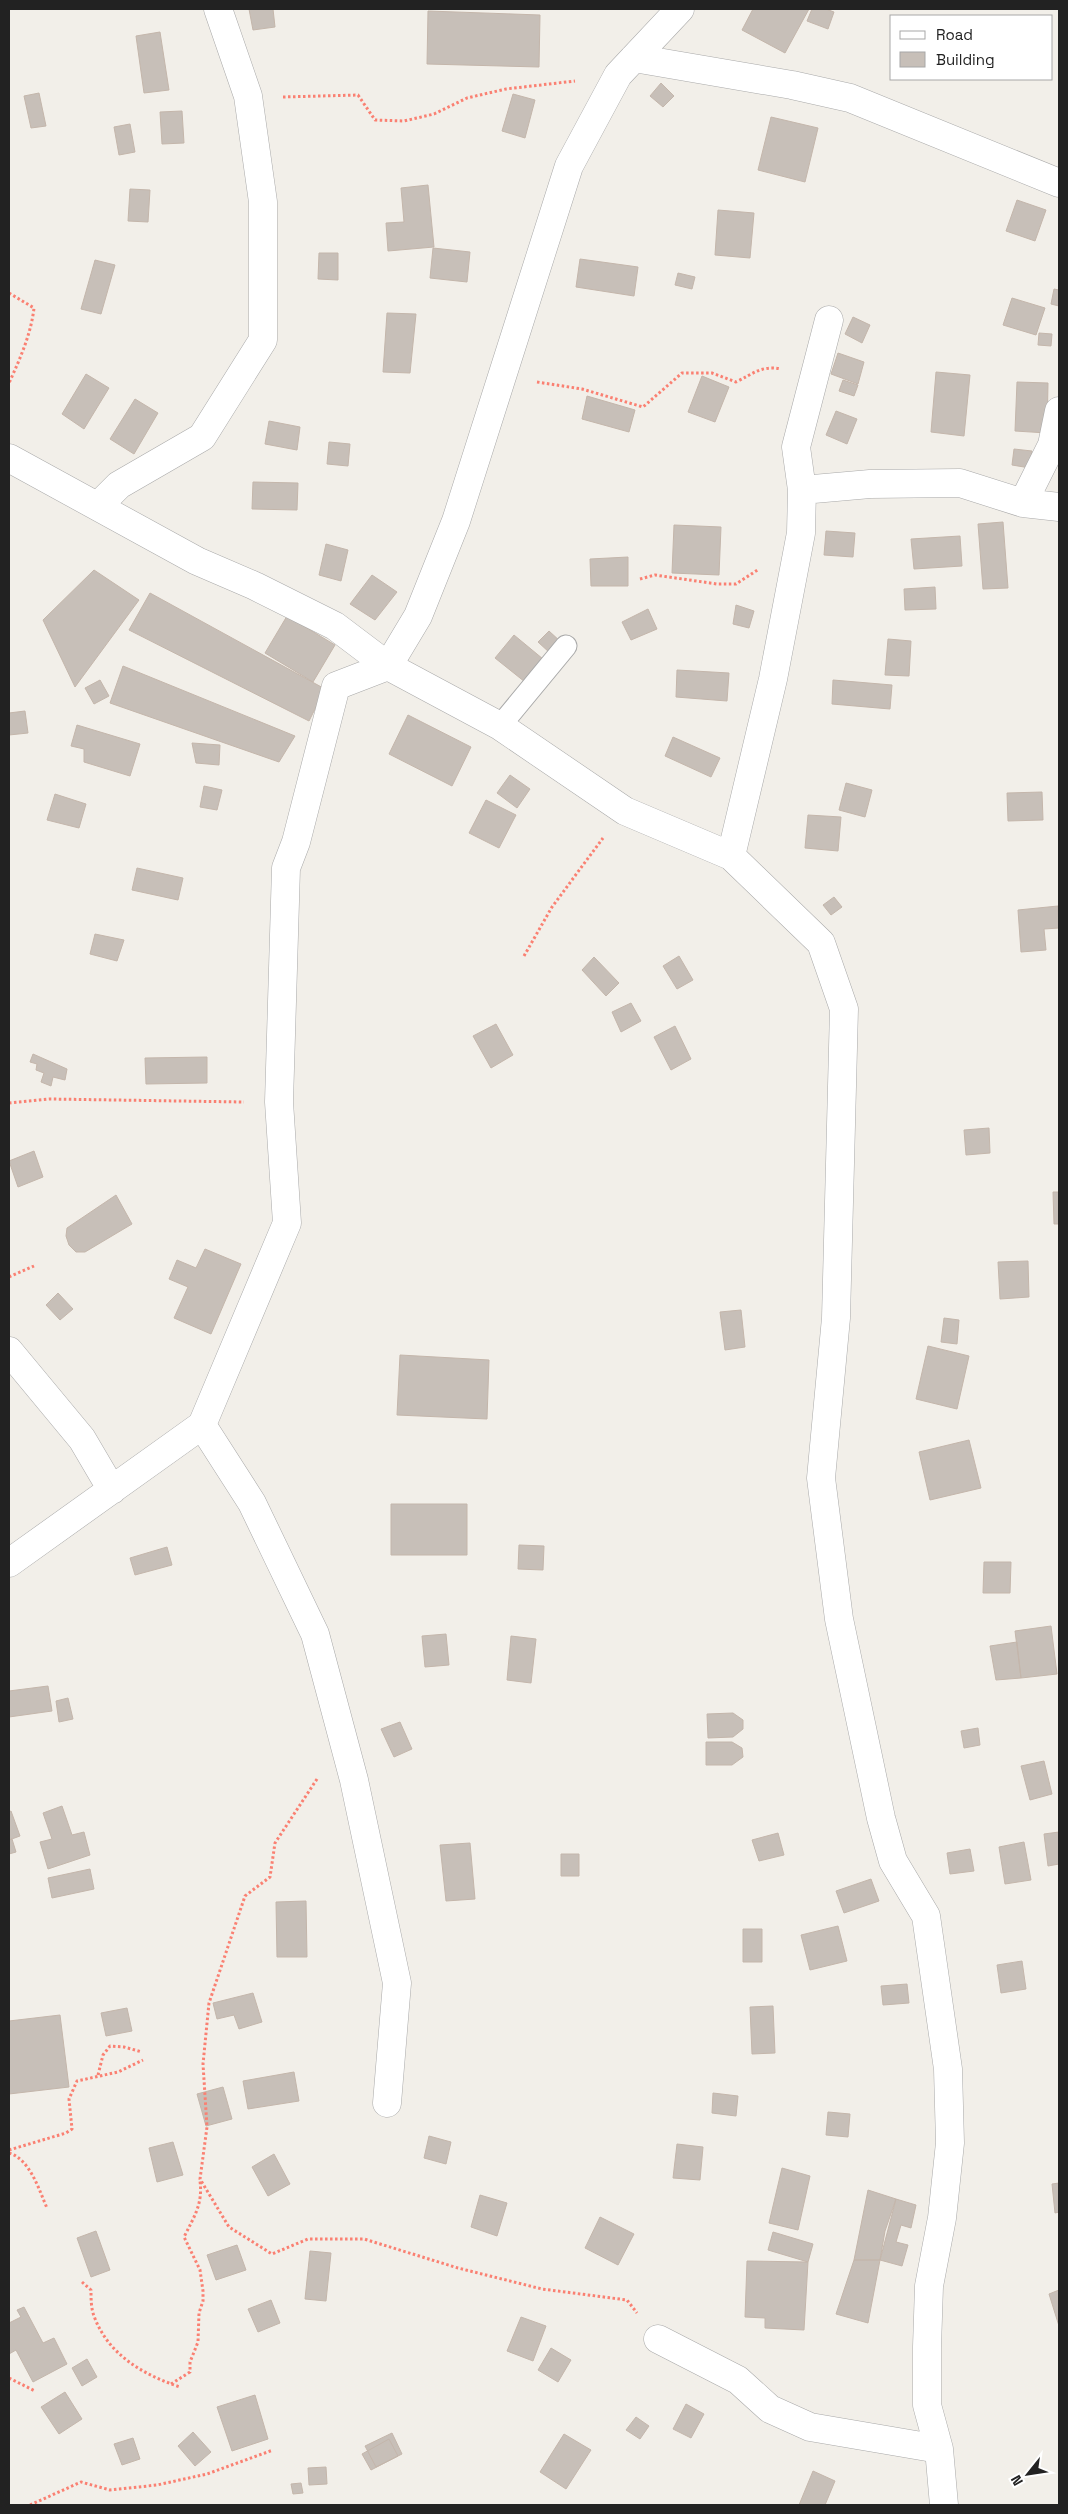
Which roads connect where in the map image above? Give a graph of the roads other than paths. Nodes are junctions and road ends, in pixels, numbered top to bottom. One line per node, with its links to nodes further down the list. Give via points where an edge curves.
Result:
1 (218, 9): 10 (street, via 248,96 263,202 263,340 202,437 119,485)
2 (680, 9): 3 (street)
3 (626, 67): 4 (street, via 792,85 850,98); 13 (street, via 569,166 456,522 418,616)
4 (1059, 183)
5 (829, 320): 8 (street, via 796,447)
6 (1059, 411): 9 (street, via 1052,445)
7 (9, 458): 10 (street)
8 (802, 490): 9 (street, via 870,484 960,483); 15 (street, via 802,533 773,680)
9 (1023, 503): 11 (street)
10 (99, 505): 13 (street, via 197,560 335,626)
11 (1059, 508)
12 (566, 646): 14 (lane)
13 (388, 666): 14 (street); 17 (street, via 336,686 296,842 286,868 279,1102 287,1223)
14 (500, 726): 15 (street, via 625,811)
15 (731, 856): 22 (street, via 821,943 844,1008 836,1318 821,1478 839,1619 881,1818 893,1861 926,1916 948,2069 950,2143 942,2218 929,2286 926,2347 927,2405)
16 (9, 1351): 18 (street, via 82,1439)
17 (202, 1425): 18 (street); 20 (street, via 252,1502 315,1634 343,1739 397,1982)
18 (112, 1490): 19 (street)
19 (9, 1563)
20 (387, 2103)
21 (658, 2338): 22 (street, via 738,2380 770,2408 810,2426)
22 (939, 2449): 23 (street)
23 (944, 2505)

